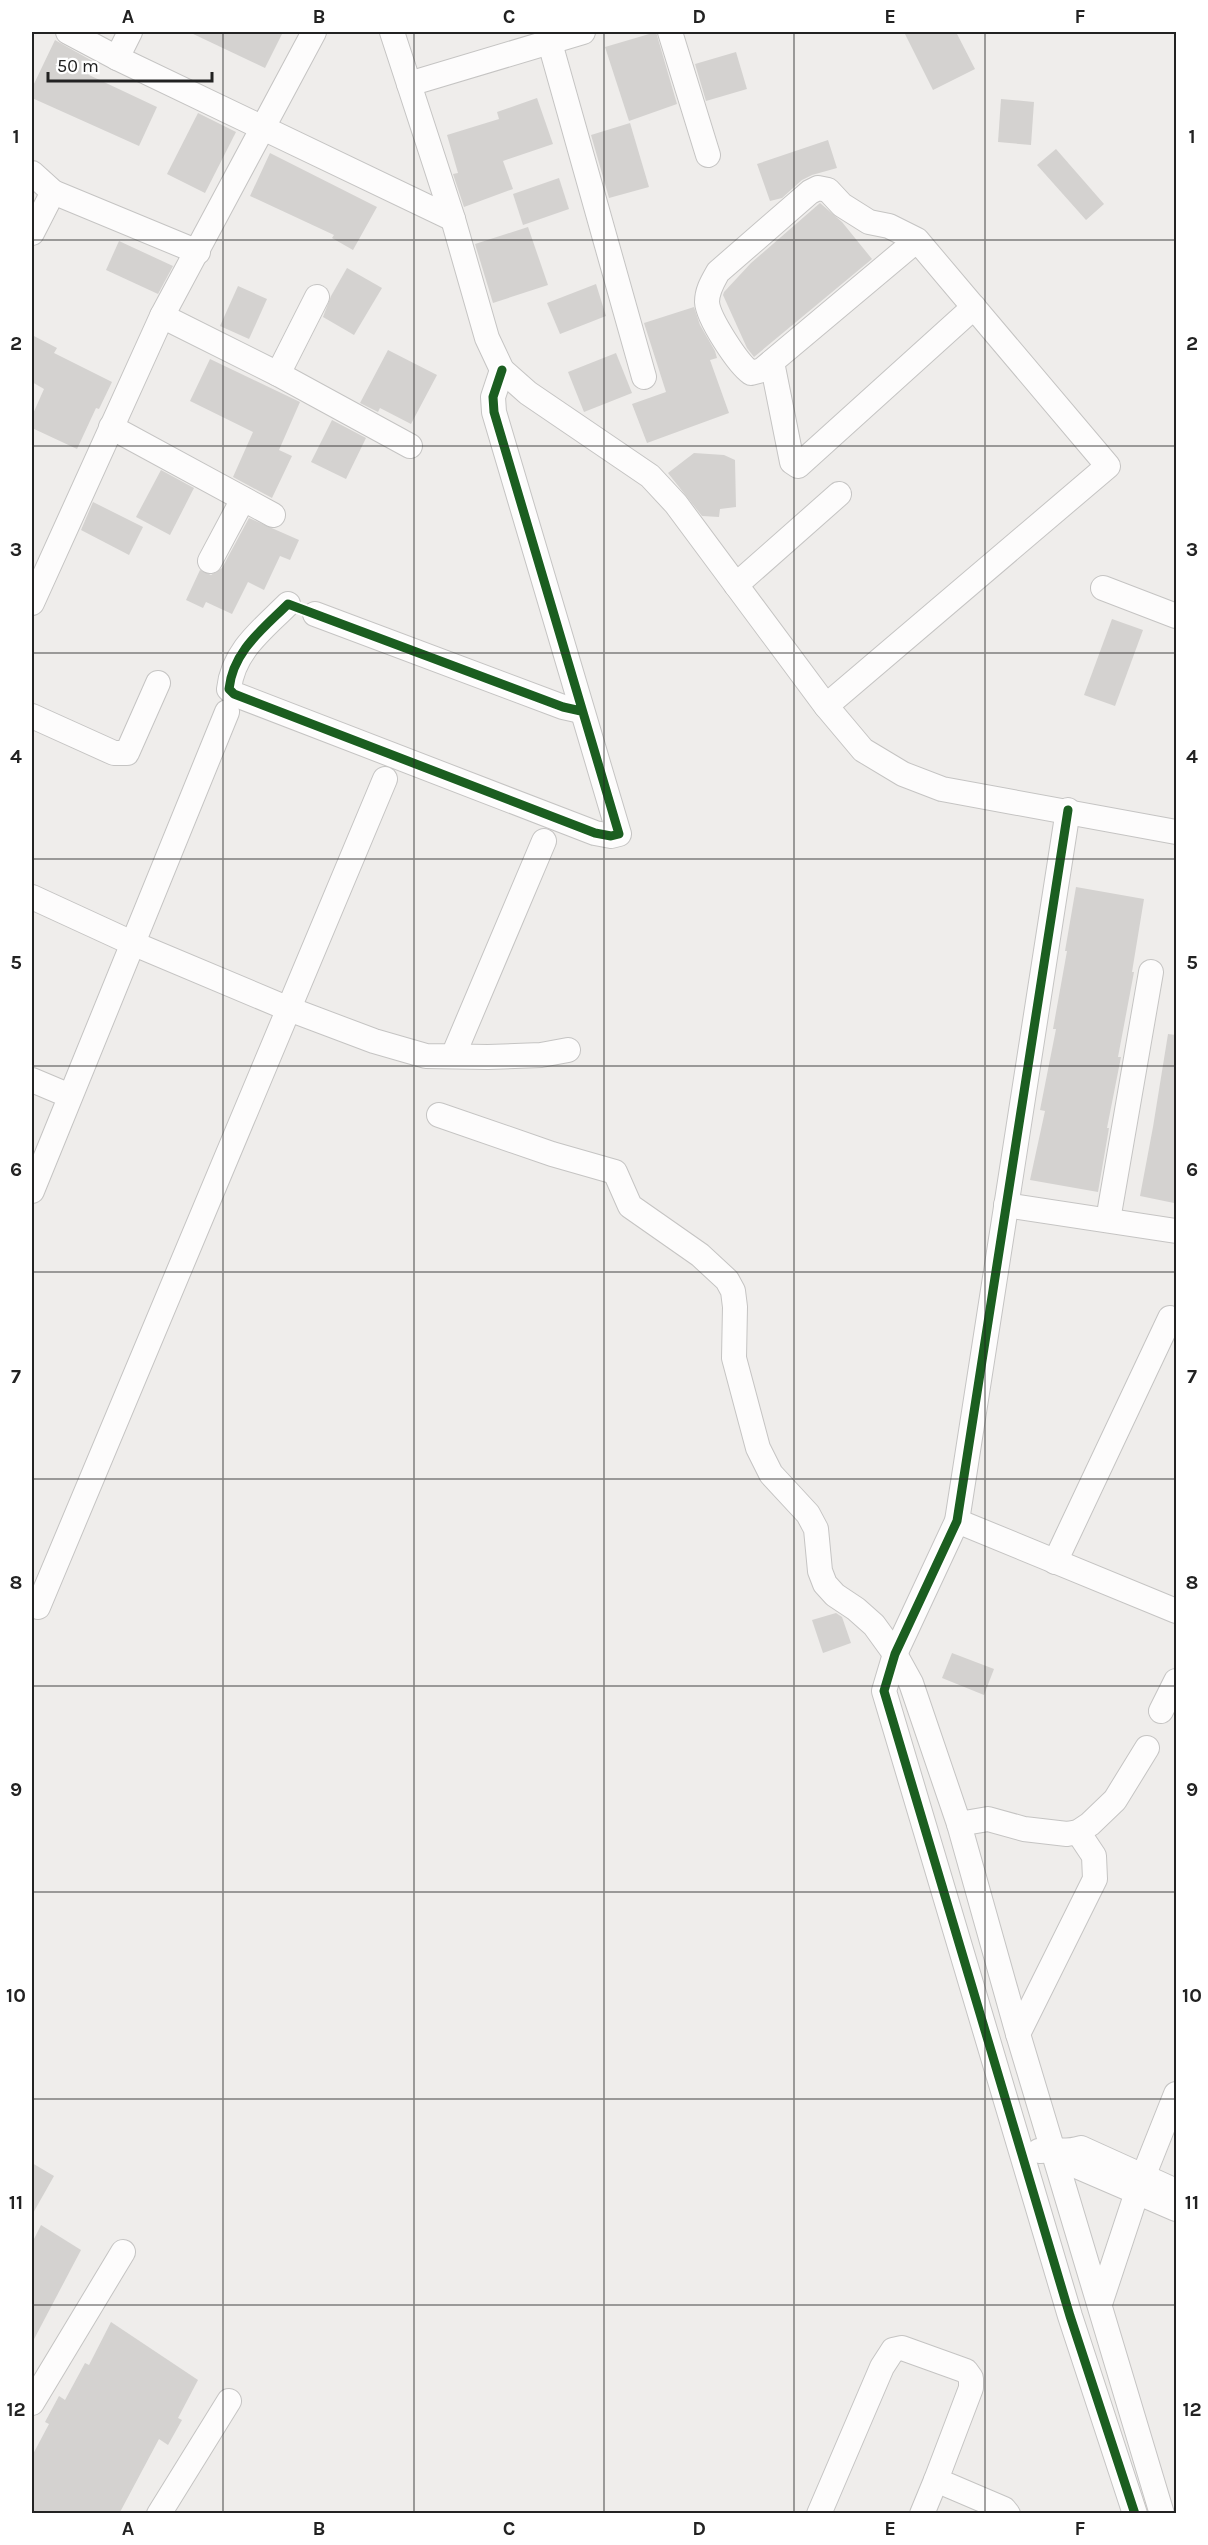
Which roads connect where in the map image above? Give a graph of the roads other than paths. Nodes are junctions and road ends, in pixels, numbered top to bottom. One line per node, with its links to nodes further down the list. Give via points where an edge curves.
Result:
1 (68, 32): 8 (street)
2 (129, 32): 8 (street)
3 (314, 32): 10 (street)
4 (392, 32): 9 (street)
5 (583, 32): 7 (street)
6 (670, 32): 11 (street)
7 (550, 43): 9 (street); 24 (street)
8 (117, 58): 10 (street)
9 (409, 84): 14 (street)
10 (264, 128): 14 (street); 17 (street)
11 (708, 155)
12 (32, 173): 13 (street)
13 (53, 192): 15 (street); 17 (street)
14 (453, 219): 22 (street, via 487,338)
15 (32, 233)
16 (917, 240): 19 (street); 21 (street); 21 (street, via 890,226 869,222 842,205 828,190 818,188 810,192 718,272 709,288 707,303 711,314 742,367 751,373)
17 (198, 252): 20 (street)
18 (317, 297): 23 (street)
19 (974, 307): 21 (street, via 798,466 792,462); 38 (street, via 1108,466)
20 (162, 316): 23 (street); 25 (street)
21 (772, 362)
22 (502, 370): 31 (street, via 528,393 650,476 676,504); 39 (street, via 493,397 494,412)
23 (278, 374): 26 (street)
24 (644, 377)
25 (111, 427): 28 (street); 33 (street)
26 (410, 446)
27 (839, 494): 31 (street)
28 (243, 499): 29 (street); 30 (street)
29 (273, 515)
30 (210, 561)
31 (736, 585): 38 (street)
32 (1103, 588): 36 (street)
33 (32, 603)
34 (288, 604): 39 (street, via 242,649 230,679 229,688 234,694 595,833 619,834)
35 (315, 614): 39 (street)
36 (1176, 616)
37 (158, 683): 41 (street, via 127,753 114,753)
38 (826, 706): 43 (street, via 863,750 903,774 942,789)
39 (581, 711)
40 (227, 712): 47 (street)
41 (32, 716)
42 (386, 779): 49 (street)
43 (1068, 810): 44 (street); 56 (street)
44 (1176, 832)
45 (544, 841): 51 (street)
46 (32, 897): 47 (street)
47 (132, 943): 49 (street); 53 (street)
48 (1151, 972): 57 (street)
49 (289, 1009): 51 (street, via 426,1056); 62 (street)
50 (568, 1050): 51 (street, via 520,1056)
51 (453, 1056)
52 (32, 1080): 53 (street)
53 (70, 1096): 55 (street)
54 (439, 1115): 64 (street, via 615,1172 630,1206 707,1260 727,1280 735,1307 734,1358 758,1448 771,1474 808,1514 816,1529 825,1584 874,1625)
55 (32, 1191)
56 (1006, 1205): 57 (street); 60 (street)
57 (1108, 1220): 58 (street)
58 (1176, 1231)
59 (1170, 1318): 61 (street)
60 (957, 1521): 61 (street); 64 (street)
61 (1055, 1562): 63 (street)
62 (38, 1607)
63 (1176, 1611)
64 (895, 1654): 68 (street, via 912,1683); 73 (street, via 884,1691)
65 (1176, 1681): 66 (street)
66 (1161, 1711)
67 (1147, 1748): 69 (street, via 1115,1800)
68 (959, 1824): 69 (street, via 988,1819 1024,1828); 70 (street)
69 (1078, 1832): 70 (street, via 1094,1856 1095,1879)
70 (1018, 2034): 72 (street)
71 (1176, 2094): 74 (street)
72 (1061, 2151): 73 (street); 74 (street, via 1074,2165); 78 (street)
73 (1023, 2154): 86 (street, via 1070,2316)
74 (1140, 2184): 75 (street); 76 (street); 78 (street)
75 (1176, 2190)
76 (1176, 2210)
77 (123, 2252): 80 (street)
78 (1100, 2304): 87 (street)
79 (229, 2401): 82 (street)
80 (32, 2403)
81 (936, 2480): 83 (street, via 971,2378 966,2371 902,2348 893,2350 882,2367); 84 (street); 85 (street)
82 (159, 2514)
83 (819, 2514)
84 (922, 2514)
85 (1008, 2514)
86 (1135, 2514)
87 (1162, 2514)

